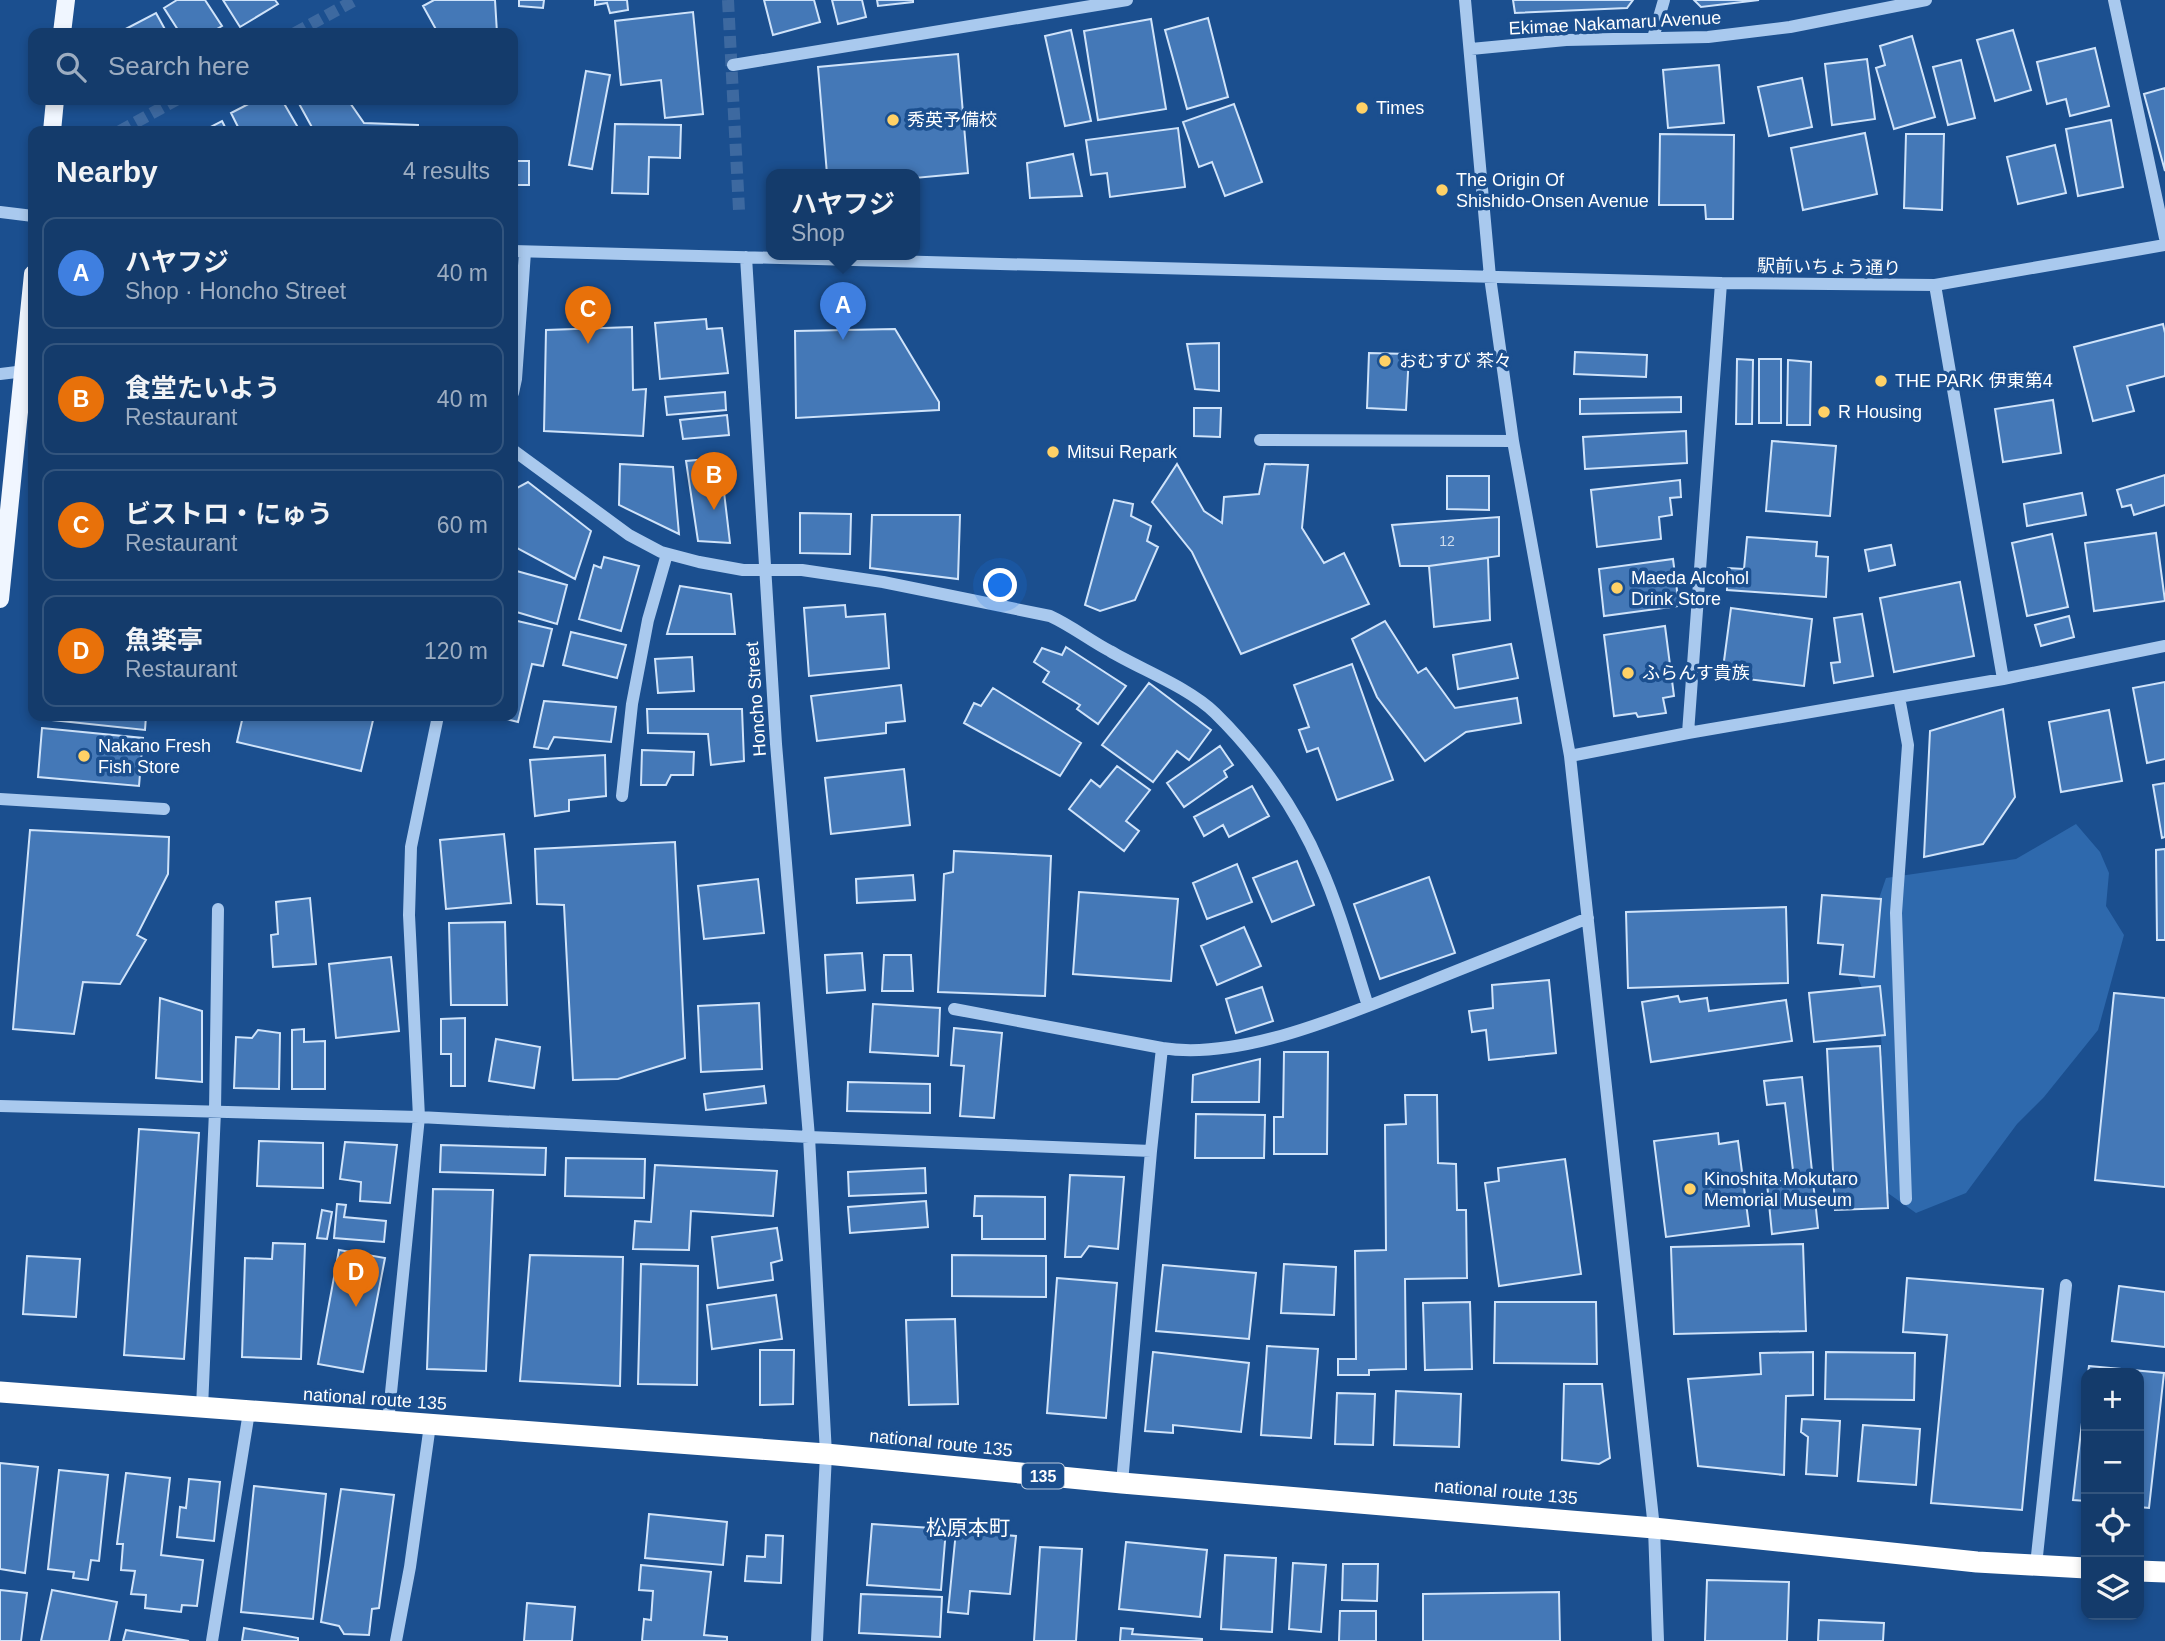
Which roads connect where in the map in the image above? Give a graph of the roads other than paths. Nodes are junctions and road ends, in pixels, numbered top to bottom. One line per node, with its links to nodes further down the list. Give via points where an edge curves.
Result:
1 (66, 0): 7 (main road)
2 (1127, 0): 10 (street)
3 (1465, 0): 9 (street)
4 (1664, 0): 8 (street)
5 (1926, 0): 8 (street, Ekimae Nakamaru Avenue, via 1790,27)
6 (2115, 0): 15 (street)
7 (63, 28)
8 (1653, 38): 9 (street, Ekimae Nakamaru Avenue)
9 (1471, 49): 22 (street)
10 (733, 65)
11 (55, 105): 12 (main road)
12 (52, 126)
13 (0, 212): 14 (street)
14 (28, 215)
15 (2165, 238)
16 (2165, 244): 24 (street, 駅前いちょう通り)
17 (519, 252): 18 (street, 駅前いちょう通り); 21 (street)
18 (746, 257): 19 (street, 駅前いちょう通り); 31 (street, Honcho Street)
19 (766, 258)
20 (858, 260): 22 (street, 駅前いちょう通り)
21 (518, 277)
22 (1490, 277): 23 (street, 駅前いちょう通り); 28 (street)
23 (1721, 284): 24 (street, 駅前いちょう通り); 37 (street)
24 (1936, 285): 34 (street)
25 (28, 370): 26 (street); 32 (main road)
26 (0, 374)
27 (1259, 440): 28 (street)
28 (1513, 441): 38 (street)
29 (518, 454): 30 (street, via 629,534)
30 (667, 554): 31 (street, via 744,570); 39 (street, via 643,644)
31 (766, 570): 44 (street, via 802,570 883,582 1051,616 1213,712 1266,772 1297,819 1321,866); 50 (street, Honcho Street)
32 (0, 598)
33 (2165, 646): 34 (street)
34 (2003, 679): 35 (street)
35 (1899, 697): 37 (street); 52 (street, via 1908,745 1896,913)
36 (437, 721): 49 (street, via 411,847 409,915)
37 (1688, 733): 38 (street)
38 (1570, 756): 43 (street)
39 (622, 796)
40 (0, 799): 41 (street)
41 (164, 809)
42 (218, 909): 48 (street)
43 (1588, 918): 44 (street); 61 (street)
44 (1368, 1006): 46 (street, via 1243,1046)
45 (954, 1009): 46 (street)
46 (1162, 1048): 51 (street)
47 (0, 1106): 48 (street)
48 (215, 1111): 49 (street); 55 (street)
49 (419, 1117): 50 (street); 57 (street)
50 (809, 1137): 51 (street); 59 (street, Honcho Street)
51 (1151, 1151): 60 (street)
52 (1906, 1199)
53 (2066, 1284): 62 (street)
54 (0, 1392): 55 (highway, national route 135 / 135)
55 (202, 1408): 56 (highway, national route 135 / 135)
56 (249, 1412): 57 (highway, national route 135 / 135); 66 (street)
57 (388, 1422): 58 (highway, national route 135 / 135)
58 (430, 1425): 59 (highway, national route 135 / 135); 67 (street)
59 (826, 1454): 60 (highway, national route 135 / 135); 68 (street, Honcho Street)
60 (1122, 1483): 61 (highway, national route 135 / 135)
61 (1654, 1528): 62 (highway, national route 135 / 135); 69 (street)
62 (2036, 1565): 63 (highway, national route 135 / 135)
63 (2081, 1568)
64 (2144, 1571): 65 (highway)
65 (2165, 1572)
66 (212, 1641)
67 (396, 1641)
68 (817, 1641)
69 (1658, 1641)

